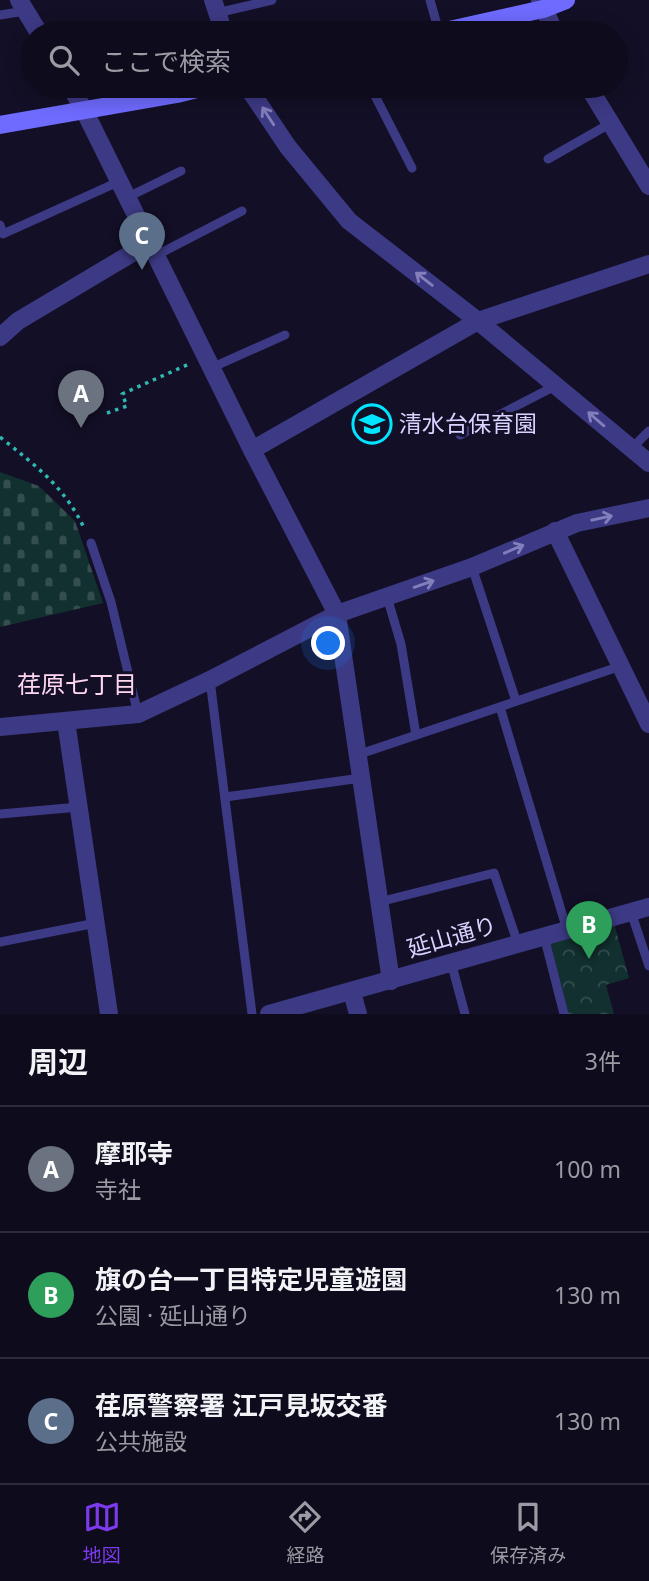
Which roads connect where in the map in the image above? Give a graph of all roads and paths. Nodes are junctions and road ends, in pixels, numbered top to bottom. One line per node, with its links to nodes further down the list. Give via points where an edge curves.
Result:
1 (272, 0): 6 (lane)
2 (430, 0): 9 (lane)
3 (566, 0): 4 (street)
4 (542, 4): 10 (street); 11 (street)
5 (22, 5): 7 (lane); 8 (street)
6 (215, 6)
7 (0, 15)
8 (32, 21)
9 (435, 21)
10 (481, 21)
11 (550, 21)
12 (77, 98): 17 (street)
13 (146, 98): 17 (street)
14 (255, 98): 29 (street, one-way to 14, via 349,221 288,147)
15 (376, 98): 21 (lane)
16 (595, 98): 18 (street)
17 (84, 110): 19 (street); 24 (street)
18 (611, 123): 20 (lane); 23 (street, via 639,162)
19 (0, 125)
20 (548, 159)
21 (412, 168)
22 (181, 171): 24 (lane)
23 (649, 186)
24 (122, 190): 26 (lane, via 3,234); 27 (street)
25 (242, 211): 27 (lane)
26 (0, 225)
27 (152, 250): 31 (street, via 18,321); 32 (street)
28 (649, 264): 29 (street)
29 (478, 321): 33 (street); 39 (street)
30 (285, 335): 32 (lane)
31 (0, 337)
32 (208, 362): 34 (path, via 122,394 127,406); 39 (street)
33 (557, 386): 36 (lane); 38 (street, one-way to 33)
34 (107, 413)
35 (649, 431): 38 (lane)
36 (460, 435)
37 (0, 438): 43 (path, via 47,474)
38 (631, 449): 40 (street)
39 (252, 450): 46 (street)
40 (649, 463)
41 (649, 508): 42 (street, one-way to 41)
42 (555, 531): 44 (street, one-way to 42); 47 (street)
43 (92, 543): 51 (lane)
44 (472, 567): 45 (street, one-way to 44); 49 (lane)
45 (387, 597): 46 (street); 55 (lane, via 401,644)
46 (337, 614): 48 (street); 56 (street)
47 (621, 666): 49 (lane); 53 (street)
48 (210, 680): 51 (street); 58 (lane)
49 (516, 701): 50 (lane)
50 (500, 707): 55 (lane); 65 (lane)
51 (138, 714): 52 (street)
52 (66, 721): 54 (street); 59 (street)
53 (649, 724)
54 (0, 727)
55 (416, 735): 56 (lane)
56 (358, 755): 57 (street)
57 (361, 778): 58 (lane); 61 (street)
58 (225, 797): 74 (lane)
59 (79, 807): 60 (lane); 64 (street)
60 (0, 814)
61 (379, 902): 68 (lane, via 494,873); 71 (street)
62 (649, 907): 63 (street, 延山通り)
63 (631, 912): 65 (street, 延山通り); 70 (lane)
64 (96, 923): 67 (lane); 73 (street)
65 (567, 930): 66 (street, 延山通り)
66 (544, 936): 68 (street, 延山通り); 78 (lane)
67 (0, 942)
68 (518, 944): 69 (street, 延山通り)
69 (451, 962): 71 (street, 延山通り); 77 (lane)
70 (649, 966)
71 (391, 981): 72 (street, 延山通り)
72 (352, 992): 75 (street, 延山通り); 76 (street)
73 (109, 1014)
74 (252, 1014)
75 (269, 1014)
76 (358, 1014)
77 (465, 1014)
78 (564, 1014)

